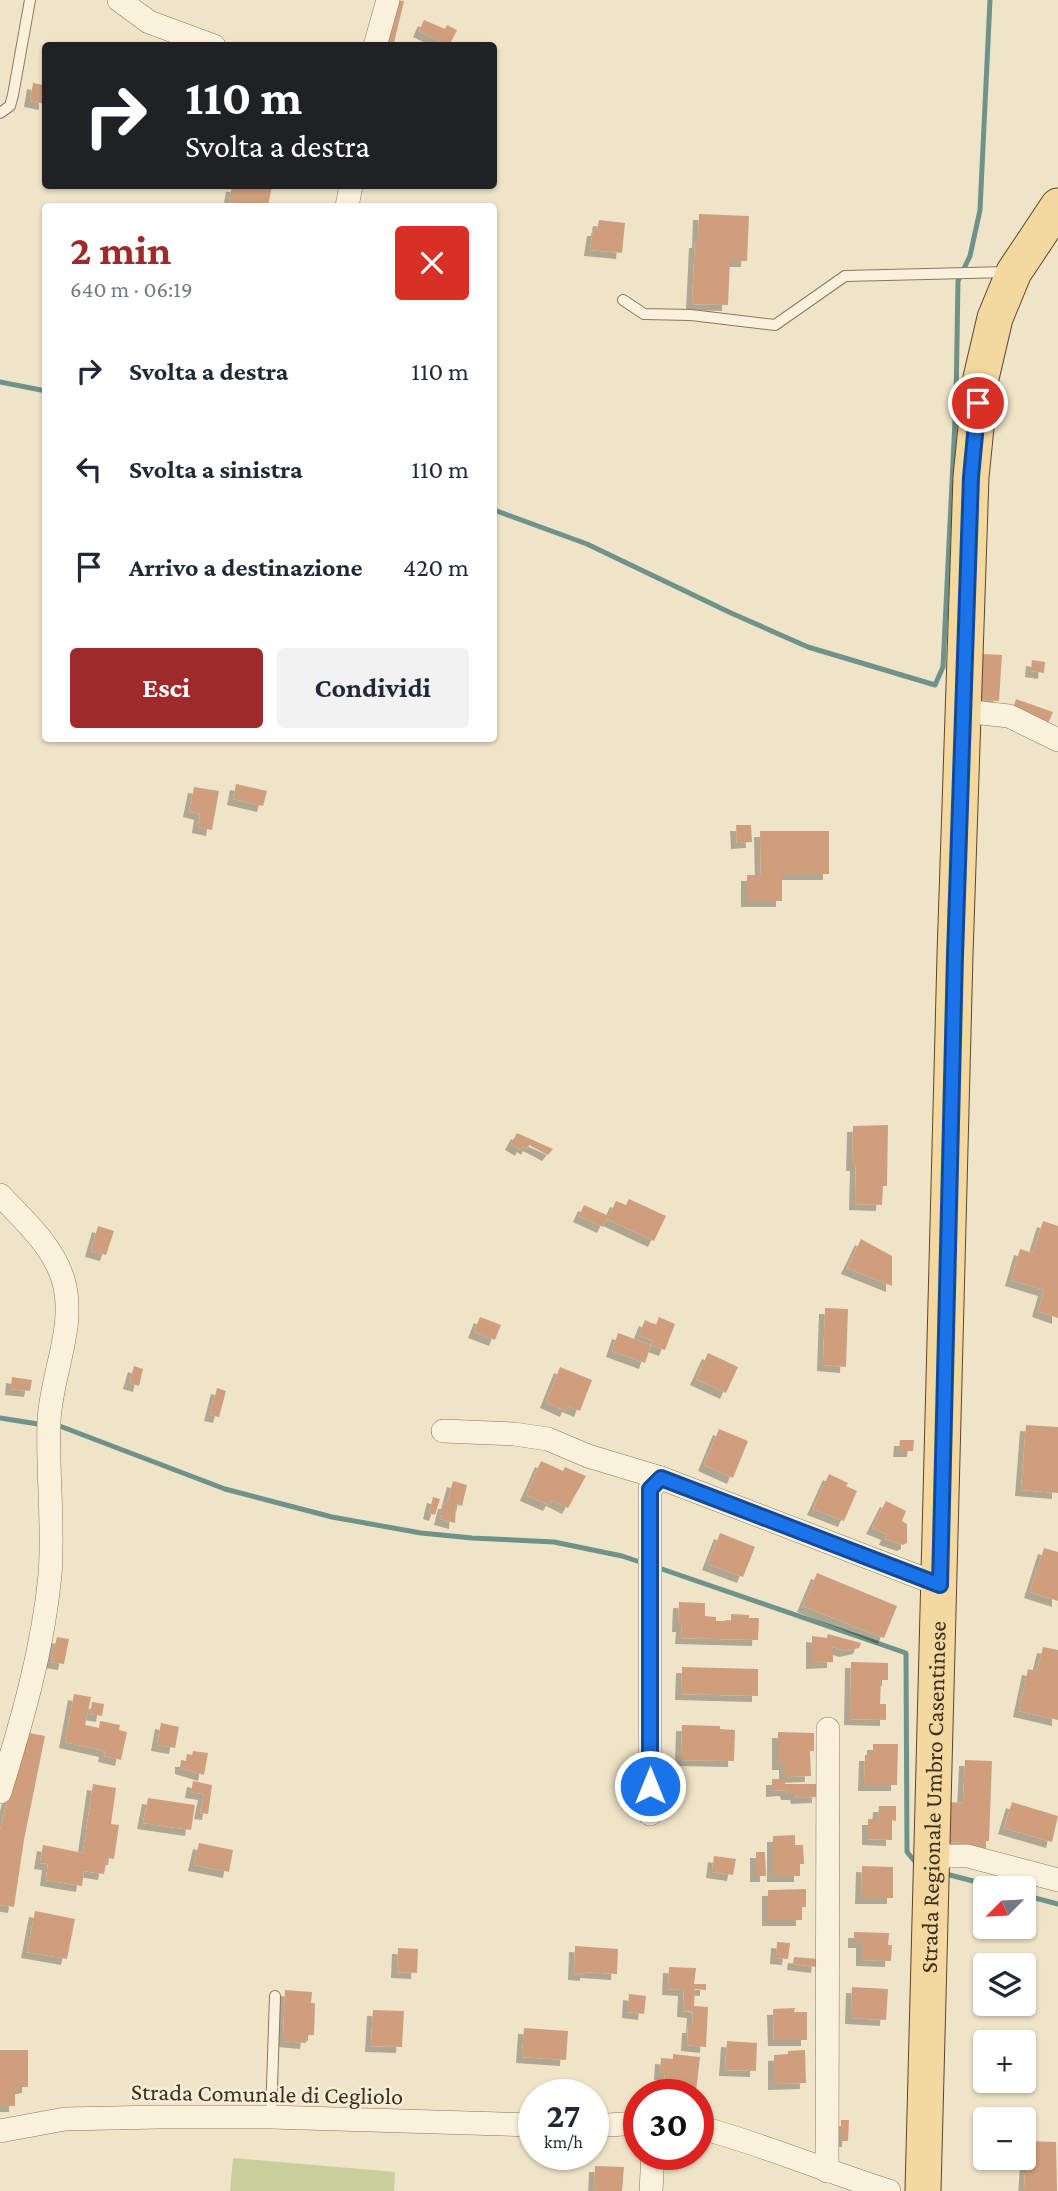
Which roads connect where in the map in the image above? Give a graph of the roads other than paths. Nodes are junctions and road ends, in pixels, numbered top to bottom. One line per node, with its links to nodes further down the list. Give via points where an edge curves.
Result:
1 (30, 0): 6 (lane, via 13,95 10,106)
2 (118, 0): 4 (street, via 149,22)
3 (388, 0): 5 (street)
4 (203, 42)
5 (376, 42)
6 (0, 113)
7 (1058, 206): 8 (main road, Strada Regionale Umbro Casentinese)
8 (1014, 272): 9 (lane, via 845,276 775,325 644,314); 10 (main road, Strada Regionale Umbro Casentinese, via 995,318 981,378 971,477)
9 (623, 300)
10 (963, 711): 11 (street, via 1009,716); 15 (main road, Strada Regionale Umbro Casentinese)
11 (1058, 740)
12 (0, 1195): 17 (street, via 46,1244 63,1280 67,1316 49,1418 50,1574 39,1649)
13 (443, 1431): 14 (street, via 548,1439)
14 (661, 1478): 15 (street); 18 (street, via 650,1489)
15 (940, 1585): 19 (main road, Strada Regionale Umbro Casentinese)
16 (828, 1729): 27 (street)
17 (0, 1792)
18 (650, 1814)
19 (932, 1856): 20 (street, via 968,1856); 30 (main road, Strada Regionale Umbro Casentinese)
20 (1058, 1880)
21 (275, 1996): 22 (lane)
22 (271, 2117): 23 (street, Strada Comunale di Cegliolo); 24 (street, Strada Comunale di Cegliolo, via 65,2119)
23 (518, 2125)
24 (0, 2131)
25 (714, 2132): 27 (street)
26 (652, 2170): 28 (street)
27 (827, 2171): 29 (street)
28 (651, 2191)
29 (889, 2191)
30 (923, 2191)

